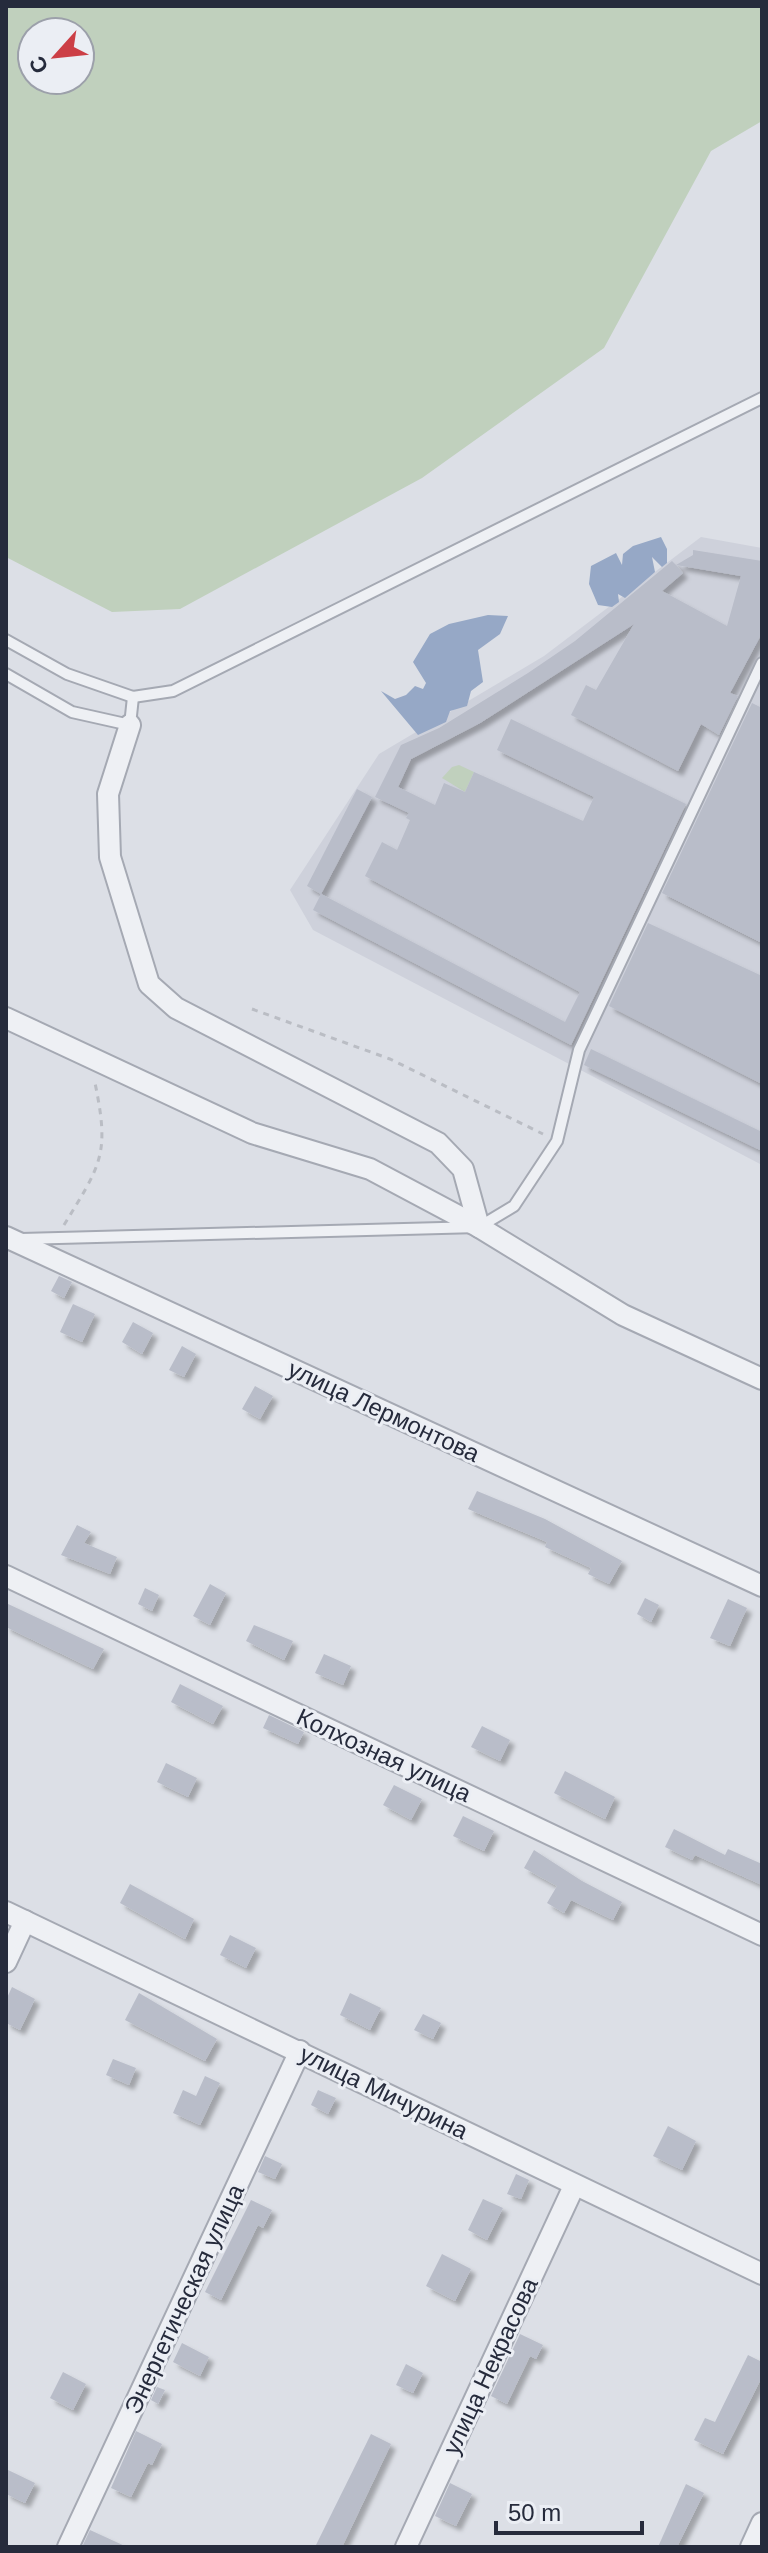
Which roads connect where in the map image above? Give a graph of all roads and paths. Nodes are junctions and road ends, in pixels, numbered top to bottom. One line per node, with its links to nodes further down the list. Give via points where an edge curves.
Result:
1 (762, 398): 5 (lane, via 173,691)
2 (6, 640): 5 (lane, via 67,674)
3 (762, 663): 10 (lane, via 579,1050)
4 (6, 674): 6 (lane, via 72,712)
5 (133, 697): 6 (lane)
6 (130, 725): 11 (street, via 108,794 110,857 149,984 176,1008 438,1143 463,1169)
7 (252, 1009): 10 (path, via 390,1059)
8 (6, 1018): 9 (street)
9 (90, 1060): 11 (street, via 252,1133 370,1169); 12 (path, via 103,1124 99,1168)
10 (557, 1141): 11 (lane, via 514,1206)
11 (479, 1227): 12 (lane); 14 (street, via 623,1315)
12 (56, 1238): 13 (lane)
13 (8, 1241): 16 (street, улица Лермонтова)
14 (762, 1379)
15 (6, 1576): 19 (street, Колхозная улица)
16 (762, 1586)
17 (6, 1912): 18 (street, улица Мичурина)
18 (25, 1921): 20 (street); 21 (street, улица Мичурина)
19 (762, 1935)
20 (6, 1962)
21 (300, 2051): 22 (street, улица Мичурина); 25 (street, Энергетическая улица)
22 (574, 2186): 23 (street, улица Мичурина); 26 (street, улица Некрасова)
23 (762, 2274)
24 (762, 2523): 27 (street)
25 (68, 2547)
26 (406, 2547)
27 (751, 2547)

